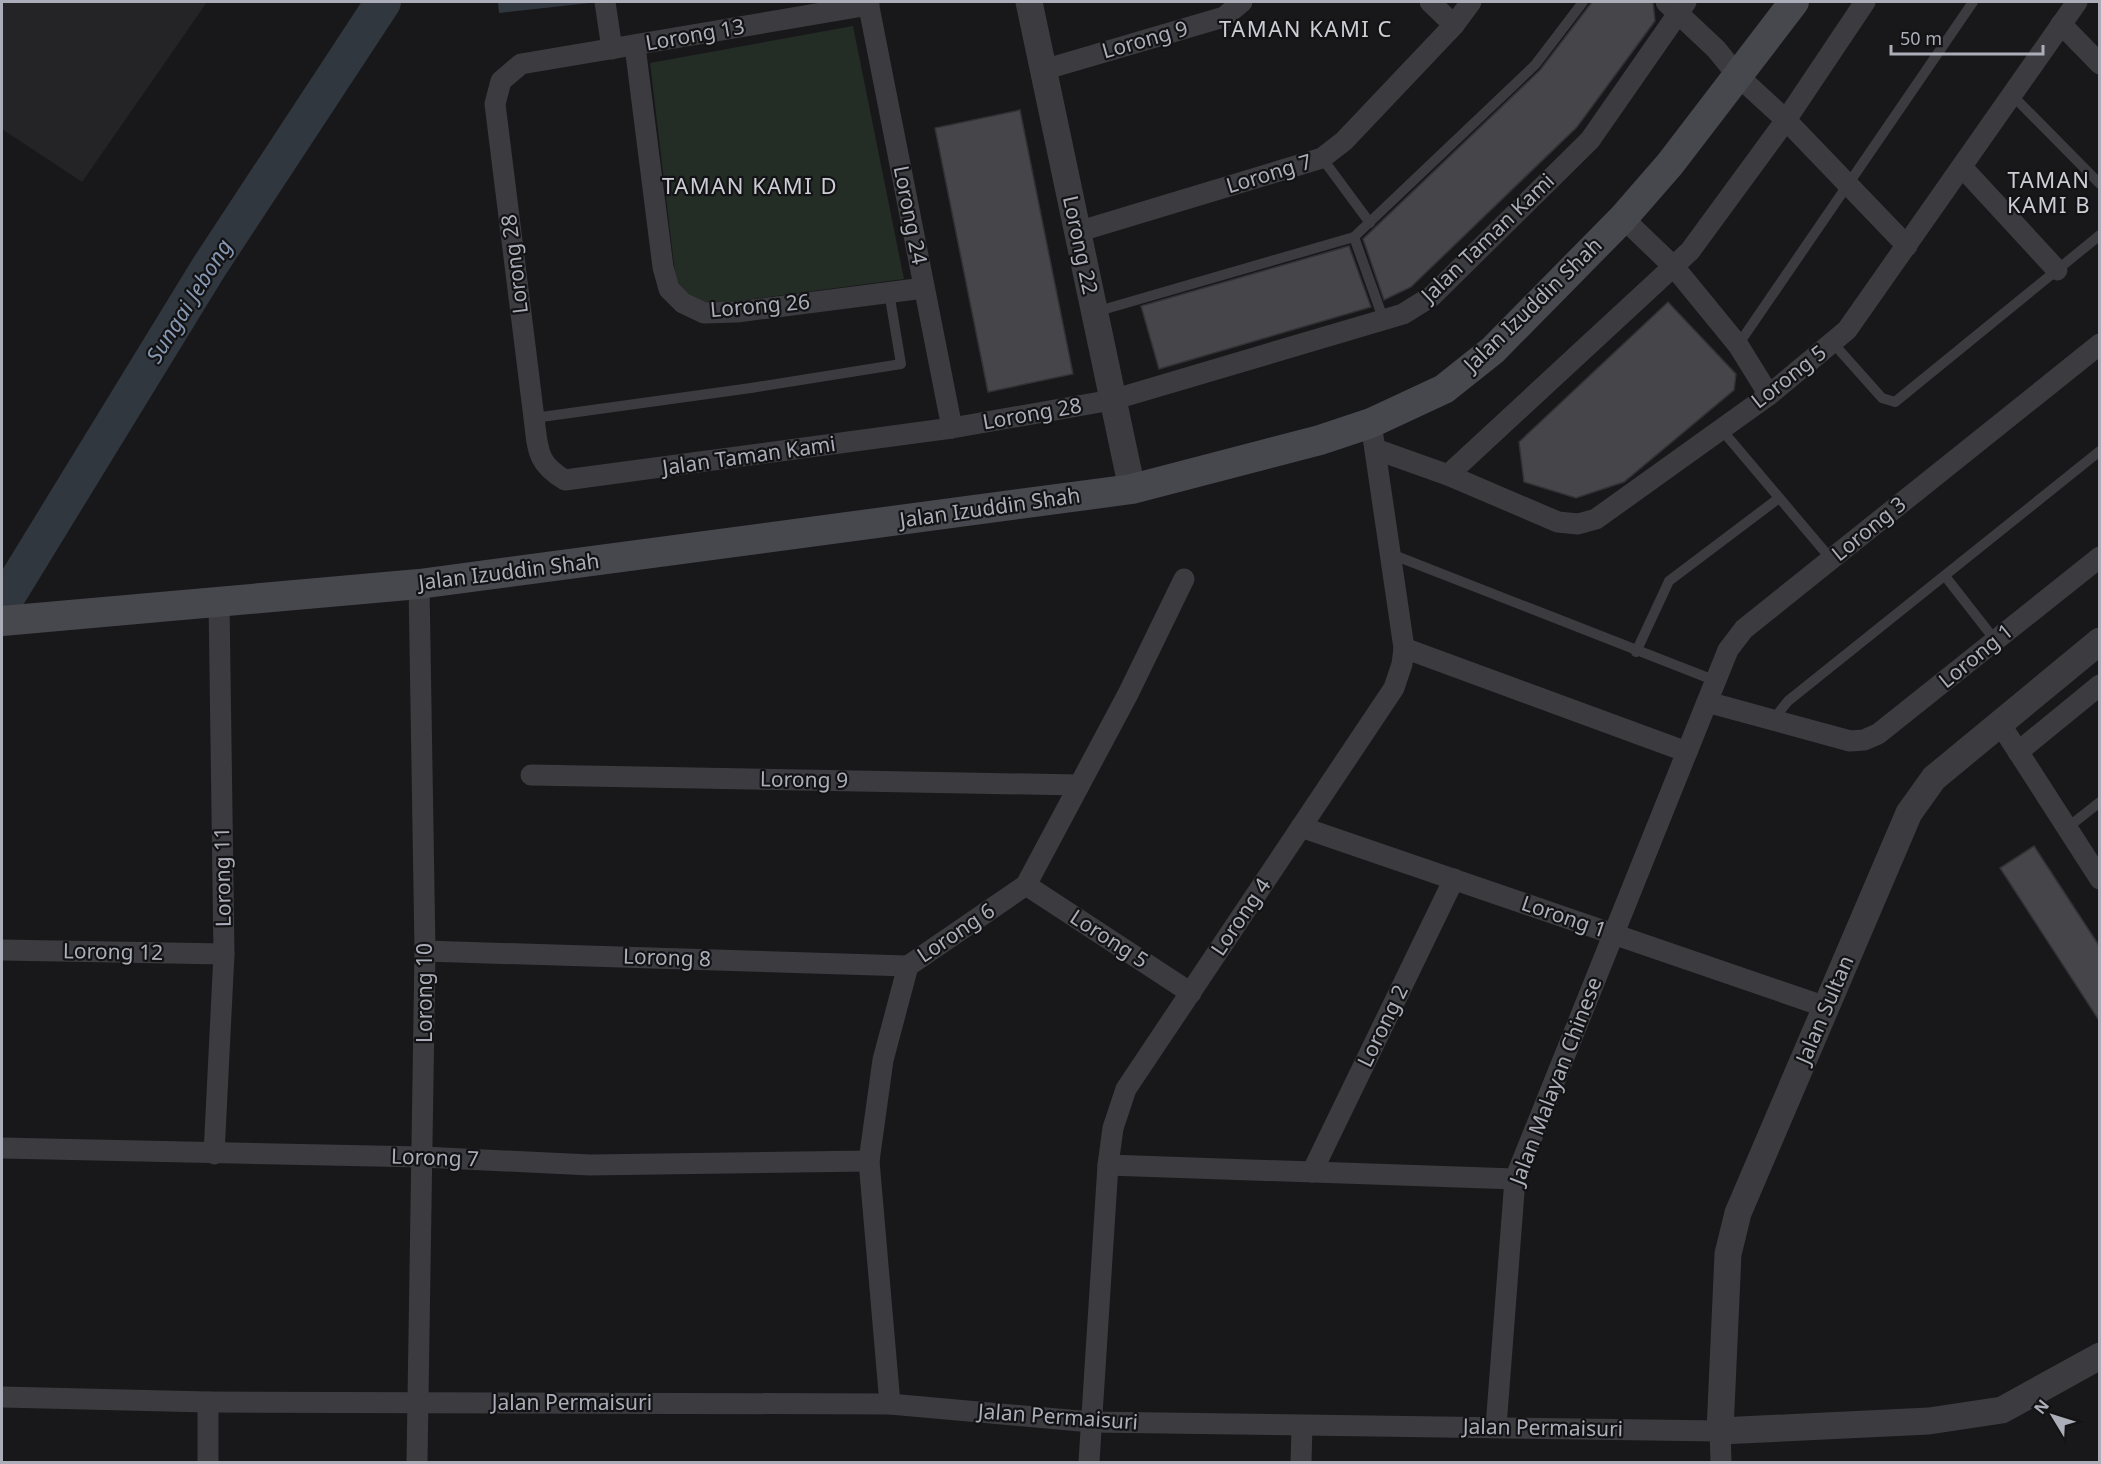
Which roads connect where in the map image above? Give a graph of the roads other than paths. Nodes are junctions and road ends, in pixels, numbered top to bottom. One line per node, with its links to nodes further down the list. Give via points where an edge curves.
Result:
1 (605, 2): 17 (street)
2 (1029, 2): 20 (street, Lorong 22)
3 (1242, 2): 13 (street, Lorong 9)
4 (1430, 2): 15 (street)
5 (1471, 2): 15 (street, Lorong 7)
6 (1582, 2): 29 (lane, via 1535,65)
7 (1794, 2): 21 (main road, Jalan Izuddin Shah)
8 (1864, 2): 23 (street)
9 (1973, 2): 27 (lane)
10 (2077, 2): 14 (street, Lorong 5)
11 (868, 3): 16 (street, Lorong 13); 36 (street, Lorong 24)
12 (1676, 6): 21 (street); 39 (street, Jalan Taman Kami, via 1590,140 1432,296)
13 (1219, 9): 20 (street, Lorong 9)
14 (2061, 24): 19 (street); 22 (street, Lorong 5)
15 (1454, 25): 24 (street, Lorong 7, via 1344,141)
16 (635, 46): 17 (street, Lorong 13); 37 (street, Lorong 26, via 669,290 683,303 704,313)
17 (612, 49): 18 (street, Lorong 13)
18 (521, 64): 45 (street, Lorong 28, via 501,81 495,104)
19 (2100, 64)
20 (1043, 70): 30 (street, Lorong 22)
21 (1738, 76): 23 (street); 28 (main road, Jalan Izuddin Shah)
22 (2012, 94): 25 (street, Lorong 5); 26 (lane)
23 (1786, 120): 27 (street); 34 (street)
24 (1322, 158): 29 (lane); 30 (street, Lorong 7)
25 (1962, 167): 33 (street, Lorong 5); 35 (street)
26 (2100, 184)
27 (1847, 185): 33 (street); 42 (lane)
28 (1623, 218): 34 (street); 48 (main road, Jalan Izuddin Shah, via 1493,350 1444,389)
29 (1370, 223): 32 (lane)
30 (1077, 232): 38 (street, Lorong 22)
31 (2100, 235): 35 (lane)
32 (1354, 237): 38 (lane); 39 (lane)
33 (1907, 246): 40 (street, Lorong 5, via 1860,314)
34 (1676, 268): 42 (street); 51 (street)
35 (2057, 270): 40 (lane, via 1895,402 1882,398)
36 (924, 288): 37 (street, Lorong 26); 46 (street, Lorong 24)
37 (889, 292): 45 (lane, via 901,364)
38 (1095, 312): 44 (street, Lorong 22)
39 (1384, 321): 44 (street, Jalan Taman Kami)
40 (1833, 343): 43 (street, Lorong 5)
41 (2100, 344): 56 (street, Lorong 3)
42 (1738, 345): 43 (street)
43 (1769, 395): 47 (street, Lorong 5)
44 (1112, 400): 46 (street, Lorong 28); 52 (street, Lorong 22)
45 (534, 418): 50 (street, Lorong 28, via 540,458)
46 (952, 428): 50 (street, Jalan Taman Kami, via 565,480)
47 (1720, 429): 51 (street, Lorong 5, via 1596,519 1578,524 1558,522); 53 (lane)
48 (1373, 436): 51 (street, Lorong 5); 52 (main road, Jalan Izuddin Shah, via 1320,440); 54 (street, Lorong 4)
49 (2098, 456): 57 (lane)
50 (549, 471)
51 (1448, 475)
52 (1132, 489): 59 (main road, Jalan Izuddin Shah)
53 (1779, 498): 56 (lane); 65 (lane, via 1669,581)
54 (1390, 554): 64 (street, Lorong 4); 65 (lane)
55 (2100, 557): 62 (street, Lorong 1)
56 (1831, 559): 66 (street, Lorong 3, via 1744,629 1728,650)
57 (1945, 576): 62 (lane); 69 (lane, via 1788,701)
58 (1184, 579): 74 (street, Lorong 6)
59 (419, 584): 60 (main road, Jalan Izuddin Shah); 83 (street, Lorong 10)
60 (219, 601): 61 (main road, Jalan Izuddin Shah); 84 (street, Lorong 11)
61 (2, 621)
62 (1995, 640): 69 (street, Lorong 1, via 1878,734 1864,740 1850,741)
63 (2100, 641): 70 (street, Jalan Sultan)
64 (1404, 648): 71 (street); 76 (street, Lorong 4, via 1394,688)
65 (1636, 652): 66 (lane)
66 (1716, 681): 68 (street, Lorong 3)
67 (2100, 686): 72 (street)
68 (1707, 702): 69 (street, Lorong 1); 71 (street, Lorong 3)
69 (1772, 721)
70 (2000, 722): 72 (street); 87 (street, Jalan Sultan, via 1934,778 1909,813)
71 (1687, 752): 81 (street, Jalan Malayan Chinese)
72 (2018, 752): 77 (street)
73 (531, 775): 74 (street, Lorong 9)
74 (1078, 785): 80 (street, Lorong 6)
75 (2100, 802): 77 (lane)
76 (1301, 827): 78 (street, Lorong 1); 86 (street, Lorong 4)
77 (2067, 828): 79 (street)
78 (1454, 879): 81 (street, Lorong 1); 93 (street, Lorong 2)
79 (2100, 879)
80 (1026, 885): 85 (street, Lorong 6); 86 (street, Lorong 5)
81 (1613, 934): 87 (street, Lorong 1); 94 (street, Jalan Malayan Chinese)
82 (2, 950): 84 (street, Lorong 12)
83 (425, 951): 85 (street, Lorong 8); 90 (street, Lorong 10)
84 (224, 954): 89 (street, Lorong 11)
85 (908, 966): 91 (street, Lorong 6, via 883,1059)
86 (1191, 993): 92 (street, Lorong 4, via 1126,1089 1113,1128)
87 (1826, 1007): 103 (street, Jalan Sultan, via 1732,1235)
88 (2, 1148): 89 (street, Lorong 7)
89 (214, 1154): 90 (street, Lorong 7)
90 (423, 1156): 91 (street, Lorong 7, via 590,1165); 98 (street, Lorong 10)
91 (869, 1161): 99 (street, Lorong 6)
92 (1108, 1166): 93 (street); 100 (street, Lorong 4)
93 (1312, 1172): 94 (street)
94 (1515, 1179): 102 (street, Jalan Malayan Chinese)
95 (2100, 1356): 103 (street, Jalan Permaisuri, via 2002,1410 1929,1421)
96 (2, 1397): 97 (street, Jalan Permaisuri)
97 (208, 1402): 98 (street, Jalan Permaisuri); 104 (street)
98 (418, 1403): 99 (street, Jalan Permaisuri); 105 (street, Lorong 10)
99 (890, 1404): 100 (street, Jalan Permaisuri)
100 (1091, 1422): 101 (street, Jalan Permaisuri); 106 (street, Lorong 4)
101 (1302, 1426): 102 (street, Jalan Permaisuri); 107 (street)
102 (1496, 1427): 103 (street, Jalan Permaisuri)
103 (1720, 1431): 108 (street, Jalan Sultan)
104 (208, 1462)
105 (417, 1462)
106 (1089, 1462)
107 (1301, 1462)
108 (1721, 1462)

